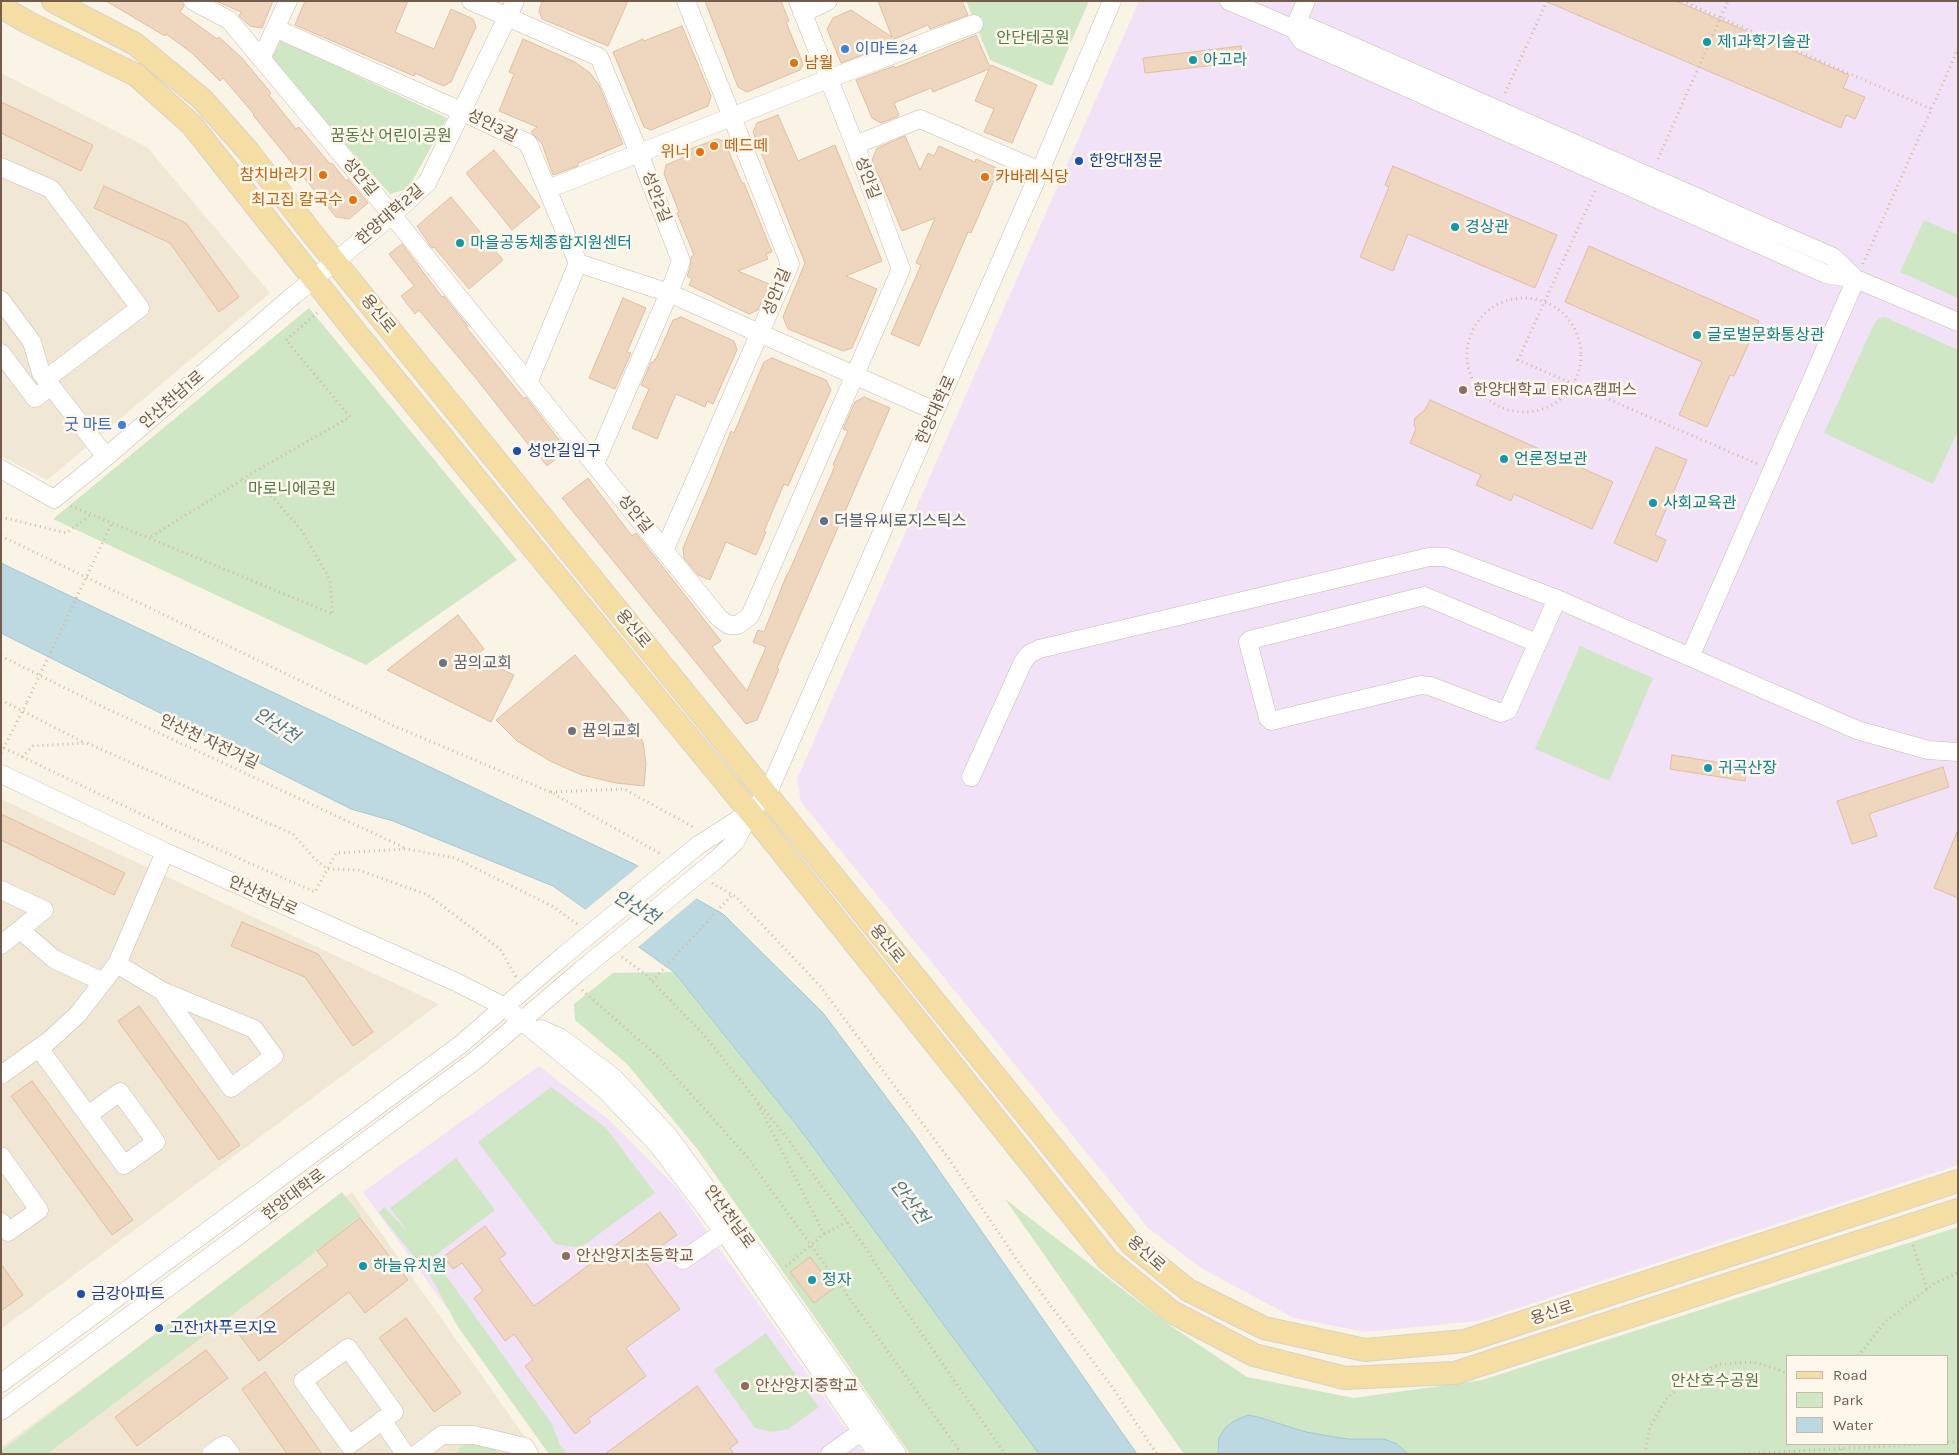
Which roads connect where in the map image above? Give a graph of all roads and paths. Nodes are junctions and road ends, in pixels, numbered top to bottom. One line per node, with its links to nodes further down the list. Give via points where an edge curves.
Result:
1 (53, 1): 35 (main road, 용신로, via 135,44 202,99)
2 (193, 1): 21 (street, 성안길, via 229,20)
3 (288, 1): 18 (street)
4 (471, 1): 15 (street, 성안2길)
5 (686, 1): 26 (street, 성안1길)
6 (828, 1): 14 (street, 성안길)
7 (1112, 1): 31 (street, 한양대학로)
8 (1229, 1): 19 (street)
9 (1306, 1): 19 (street)
10 (1546, 1): 23 (path)
11 (1682, 1): 16 (path)
12 (1728, 1): 16 (path)
13 (1, 7): 37 (main road, 용신로, via 136,75 192,125)
14 (800, 7): 22 (street, 성안길)
15 (511, 9): 25 (street, 한양대학2길); 28 (street, 성안2길, via 598,58)
16 (1721, 18): 24 (path); 29 (path)
17 (974, 24): 22 (street)
18 (277, 29): 21 (street); 25 (street, 성안3길)
19 (1294, 29): 38 (street, via 1308,26 1833,258)
20 (1958, 49): 24 (path)
21 (261, 59): 34 (street, 성안길)
22 (828, 79): 26 (street); 27 (street, 성안길)
23 (1505, 93)
24 (1931, 109): 38 (path)
25 (463, 112): 32 (street, 성안3길, via 528,143); 34 (street, 한양대학2길, via 427,183)
26 (733, 116): 28 (street); 44 (street, 성안1길, via 790,264)
27 (855, 145): 31 (street, 성안길, via 920,119); 46 (street, 성안길, via 901,269)
28 (639, 153): 32 (street); 39 (street, 성안2길, via 681,262)
29 (1658, 159)
30 (1, 167): 47 (street, via 51,189 140,308)
31 (1040, 171): 50 (street, 한양대학로)
32 (548, 189): 36 (street, 성안3길)
33 (1595, 191): 42 (path)
34 (392, 215): 35 (street, 한양대학2길); 48 (street, 성안길)
35 (336, 261): 37 (street, 안산천남1로); 75 (main road, 용신로)
36 (578, 262): 39 (street); 48 (street)
37 (314, 279): 41 (main road, 용신로); 51 (street, 안산천남1로)
38 (1856, 279): 43 (street); 54 (street)
39 (670, 294): 44 (street); 52 (street, 성안2길)
40 (1, 300): 47 (street, via 32,342 41,373)
41 (331, 301): 55 (path, via 286,340 350,417); 76 (main road, 용신로)
42 (1544, 302): 49 (path, via 1564,314 1575,329 1581,347 1581,366); 49 (path, via 1518,360); 49 (path, via 1530,298 1511,299 1494,306 1480,319 1468,345 1470,373 1492,402 1509,410 1528,412 1546,408 1562,398)
43 (1958, 322)
44 (760, 333): 46 (street); 61 (street, 성안1길)
45 (1, 353): 47 (street, via 35,398)
46 (854, 375): 50 (street); 61 (street, 성안길, via 750,616 738,624 729,625)
47 (48, 382): 51 (street)
48 (528, 383): 52 (street, 성안길)
49 (1574, 384): 54 (path)
50 (935, 411): 75 (street, 한양대학로)
51 (106, 457): 56 (street, 안산천남1로)
52 (595, 464): 61 (street, 성안길)
53 (1, 469): 56 (street)
54 (1772, 470): 65 (street)
55 (242, 480): 60 (path); 60 (path, via 270,494 302,531 330,580 333,614)
56 (54, 499): 57 (path)
57 (91, 514): 58 (path, via 66,533); 59 (path)
58 (1, 517)
59 (112, 523): 60 (path); 67 (path, bridge)
60 (149, 538)
61 (664, 550)
62 (1557, 600): 63 (street); 65 (street); 73 (street, via 1446,557 1429,557 1039,649 1023,662)
63 (1537, 643): 63 (street, via 1508,710 1501,713 1421,685 1274,721 1268,718 1248,642 1424,596)
64 (1, 656): 78 (path, 안산천 자전거길)
65 (1690, 656): 69 (street, via 1857,730 1928,750)
66 (1, 700): 67 (path)
67 (23, 711): 68 (path); 70 (path)
68 (87, 743): 71 (path, via 33,746); 89 (path, via 293,834 328,869 358,870 428,895 500,948)
69 (1958, 752)
70 (1, 753)
71 (22, 757)
72 (1, 774): 79 (street, 안산천남로)
73 (971, 777)
74 (550, 792): 77 (path, via 624,789)
75 (767, 795): 76 (street, 한양대학로); 97 (main road, 용신로, via 1132,1245 1188,1290 1264,1328 1365,1350 1465,1341)
76 (750, 812): 77 (street, 한양대학로); 85 (street, 한양대학로, bridge, via 735,842 717,859); 101 (main road, 용신로, via 1108,1260 1172,1312 1254,1355 1344,1378 1455,1373)
77 (704, 841): 89 (street, 한양대학로, bridge, via 562,956)
78 (407, 849)
79 (165, 852): 84 (street); 90 (street, 안산천남로)
80 (1, 890): 82 (street, via 44,910)
81 (732, 894): 86 (path)
82 (20, 930): 83 (street); 87 (street, via 54,959)
83 (1, 945)
84 (117, 964): 87 (street); 88 (street)
85 (575, 975): 91 (street, 한양대학로); 104 (path, via 656,1055 748,1158)
86 (652, 981)
87 (103, 982): 92 (street, via 78,1014)
88 (162, 991): 88 (street, via 231,1088 274,1056 254,1029)
89 (524, 991): 90 (street, 한양대학로)
90 (505, 1007): 91 (street, 안산천남로); 111 (street, 한양대학로, via 460,1045)
91 (522, 1021): 102 (street, 안산천남로, via 603,1088 657,1144); 112 (street, 한양대학로, via 477,1059)
92 (39, 1048): 93 (street); 95 (street)
93 (1, 1075)
94 (754, 1097): 103 (path)
95 (88, 1115)
96 (4, 1167): 99 (street, via 40,1210 8,1232)
97 (1958, 1181)
98 (1958, 1210): 101 (main road, 용신로)
99 (1, 1222)
100 (847, 1222): 103 (path)
101 (1908, 1227): 108 (path)
102 (729, 1228): 105 (street); 107 (street, 안산천남로); 114 (street, 안산천남로)
103 (824, 1234): 104 (path)
104 (812, 1245): 107 (path); 125 (path)
105 (683, 1260)
106 (1958, 1273): 108 (path)
107 (772, 1277): 124 (street, 안산천남로)
108 (1927, 1289): 109 (path, via 1885,1322)
109 (1859, 1355)
110 (1786, 1372): 126 (path, via 1754,1362 1721,1364 1690,1377 1666,1398 1650,1427)
111 (1, 1383)
112 (2, 1410)
113 (382, 1420): 113 (street, via 349,1445 303,1380 348,1348 394,1412); 119 (street)
114 (862, 1431): 122 (street); 123 (street, 안산천남로)
115 (1882, 1445): 116 (path)
116 (1842, 1446): 127 (path); 128 (path)
117 (211, 1454): 118 (street, via 224,1444)
118 (231, 1454)
119 (405, 1454)
120 (417, 1454): 121 (street, via 442,1435 474,1435 525,1447)
121 (529, 1454)
122 (830, 1454)
123 (877, 1454)
124 (897, 1454)
125 (962, 1454)
126 (1645, 1454)
127 (1744, 1454)
128 (1842, 1454)

